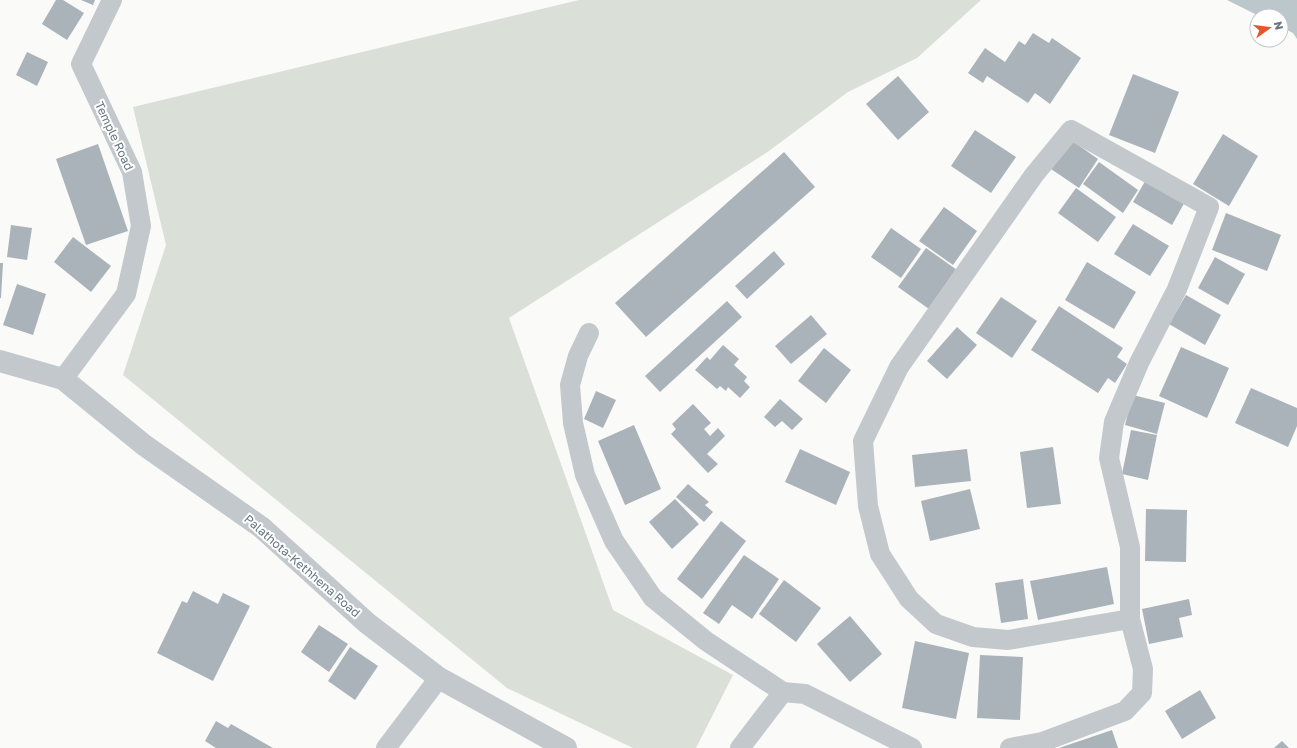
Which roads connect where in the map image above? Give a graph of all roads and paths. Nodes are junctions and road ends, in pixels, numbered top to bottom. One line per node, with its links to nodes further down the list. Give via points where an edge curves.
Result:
1 (112, 0): 4 (street, Temple Road, via 81,64 132,172 141,226 126,294)
2 (589, 333): 7 (street, via 578,356 570,385 574,423 585,475 614,541 653,598 706,641)
3 (0, 361): 4 (street, Palathota-Kethhena Road)
4 (63, 379): 6 (street, Palathota-Kethhena Road, via 144,445 261,527 367,623)
5 (1130, 619): 5 (street, via 1130,547 1109,458 1114,422 1139,363 1177,289 1208,207 1071,130 1034,175 900,367 863,441 868,506 880,554 909,599 936,624 973,637 1008,640); 12 (street, via 1143,669 1142,694 1125,711 1042,742)
6 (439, 678): 8 (street); 9 (street, Palathota-Kethhena Road)
7 (783, 692): 10 (street); 11 (street, via 805,694)
8 (386, 748)
9 (566, 748)
10 (740, 748)
11 (912, 748)
12 (1010, 748)

